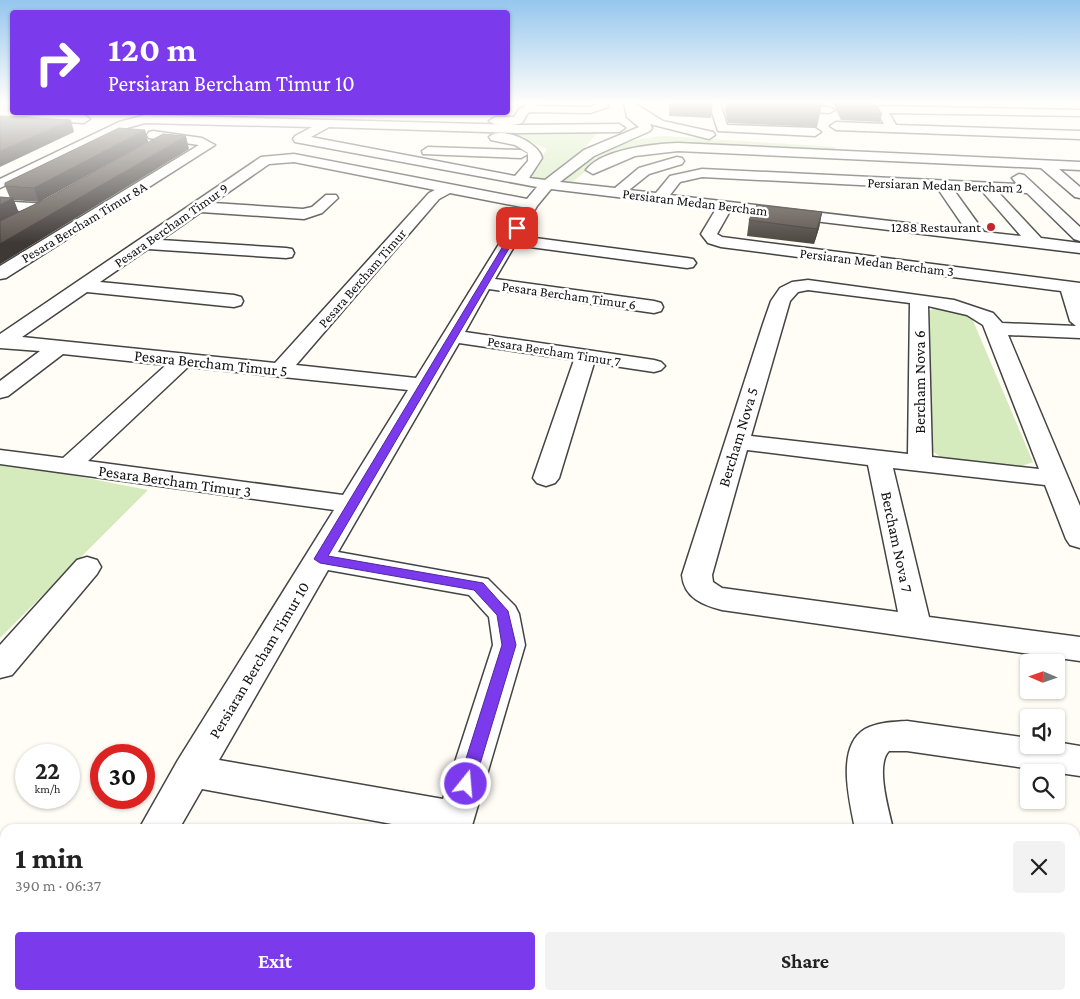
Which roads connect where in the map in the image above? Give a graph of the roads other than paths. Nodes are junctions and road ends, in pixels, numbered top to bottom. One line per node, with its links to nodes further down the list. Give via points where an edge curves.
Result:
1 (39, 150): 23 (street)
2 (71, 150): 29 (street)
3 (98, 150): 39 (street)
4 (201, 150): 47 (street, Pesara Bercham Timur 8A)
5 (416, 150): 24 (street, Persiaran Medan Bercham)
6 (459, 150): 15 (street)
7 (532, 150): 16 (street)
8 (594, 150): 30 (street, Persiaran Bercham Timur 10)
9 (653, 150): 32 (street, via 609,160)
10 (689, 150): 19 (street)
11 (733, 150): 17 (street)
12 (976, 150): 14 (street)
13 (1046, 150): 14 (street)
14 (989, 151): 18 (street); 20 (street)
15 (486, 153): 16 (street); 24 (street)
16 (535, 154): 28 (street, via 535,160)
17 (809, 154): 20 (street); 26 (street)
18 (1080, 155)
19 (695, 160): 25 (street); 26 (street); 36 (street, via 678,161 638,172)
20 (1001, 162): 21 (street); 27 (street)
21 (1043, 163): 22 (street); 38 (street)
22 (1080, 166)
23 (0, 171)
24 (470, 172): 28 (street, Persiaran Medan Bercham)
25 (702, 173): 26 (street, Persiaran Medan Bercham 2); 41 (street, Persiaran Medan Bercham 2, via 675,180)
26 (816, 174): 27 (street); 31 (street, Persiaran Medan Bercham 2)
27 (1015, 174): 35 (street)
28 (519, 181): 30 (street, Persiaran Medan Bercham)
29 (0, 184)
30 (548, 184): 32 (street, Persiaran Medan Bercham); 42 (street, Persiaran Bercham Timur 10)
31 (943, 186): 33 (street, Persiaran Medan Bercham 2); 50 (street)
32 (574, 187): 36 (street, Persiaran Medan Bercham)
33 (986, 187): 35 (street, Persiaran Medan Bercham 2); 53 (street)
34 (446, 189): 42 (street, Pesara Bercham Timur 9); 45 (street, Pesara Bercham Timur 9, via 279,157 262,161); 76 (street, Pesara Bercham Timur, via 434,196)
35 (1031, 189): 51 (street)
36 (618, 193): 41 (street, Persiaran Medan Bercham)
37 (68, 194): 46 (street)
38 (1080, 194)
39 (0, 198)
40 (331, 198): 45 (street, via 318,210 304,214)
41 (660, 198): 44 (street, Persiaran Medan Bercham)
42 (531, 204): 52 (street, Persiaran Bercham Timur 10)
43 (0, 205): 46 (street)
44 (724, 206): 48 (street, Persiaran Medan Bercham); 62 (street, Persiaran Medan Bercham 3, via 709,234 714,240 816,247)
45 (197, 207): 54 (street, Pesara Bercham Timur 9)
46 (43, 209): 47 (street); 49 (street)
47 (98, 213): 59 (street, Pesara Bercham Timur 8A)
48 (826, 217): 50 (street, Persiaran Medan Bercham); 56 (street, via 821,233)
49 (17, 223)
50 (979, 236): 53 (street, Persiaran Medan Bercham)
51 (1080, 236)
52 (511, 240): 58 (street); 60 (street, Persiaran Bercham Timur 10)
53 (1035, 242): 55 (street, Persiaran Medan Bercham)
54 (144, 244): 57 (street); 61 (street, Pesara Bercham Timur 9)
55 (1080, 248)
56 (955, 250)
57 (286, 253)
58 (687, 263)
59 (0, 274)
60 (484, 283): 65 (street, Pesara Bercham Timur 6); 69 (street, Persiaran Bercham Timur 10)
61 (83, 286): 64 (street); 70 (street, Pesara Bercham Timur 9)
62 (1074, 287): 66 (street)
63 (919, 300): 68 (street, via 976,311 986,317); 79 (street, Bercham Nova 5, via 808,285 786,289); 82 (street, Bercham Nova 6)
64 (234, 301)
65 (654, 306)
66 (1080, 321)
67 (1080, 332): 68 (street)
68 (998, 334): 71 (street); 85 (street)
69 (454, 336): 73 (street, Pesara Bercham Timur 7); 77 (street, Persiaran Bercham Timur 10)
70 (1, 341): 72 (street, Pesara Bercham Timur 5)
71 (1080, 344)
72 (59, 347): 74 (street, Pesara Bercham Timur 5); 78 (street)
73 (585, 357): 75 (street, Pesara Bercham Timur 7); 84 (street)
74 (184, 360): 76 (street, Pesara Bercham Timur 5); 83 (street)
75 (654, 366)
76 (281, 370): 77 (street, Pesara Bercham Timur 5)
77 (422, 385): 86 (street, Persiaran Bercham Timur 10)
78 (0, 391)
79 (737, 440): 81 (street); 90 (street, Bercham Nova 5, via 697,575 697,583 703,591 722,599)
80 (0, 457): 83 (street, Pesara Bercham Timur 3)
81 (879, 459): 82 (street); 90 (street, Bercham Nova 7)
82 (920, 463): 85 (street)
83 (68, 466): 86 (street, Pesara Bercham Timur 3)
84 (546, 478)
85 (1055, 478): 87 (street)
86 (351, 504): 88 (street, Persiaran Bercham Timur 10)
87 (1080, 539)
88 (320, 559): 94 (street, Persiaran Bercham Timur 10); 96 (street, via 478,586 504,614 509,645)
89 (87, 567): 92 (street)
90 (916, 626): 91 (street)
91 (1080, 649)
92 (0, 666)
93 (1080, 761): 97 (street, via 907,736 876,740 867,750 864,768)
94 (191, 771): 95 (street, Persiaran Bercham Timur 10); 96 (street)
95 (161, 824)
96 (453, 824)
97 (873, 824)

